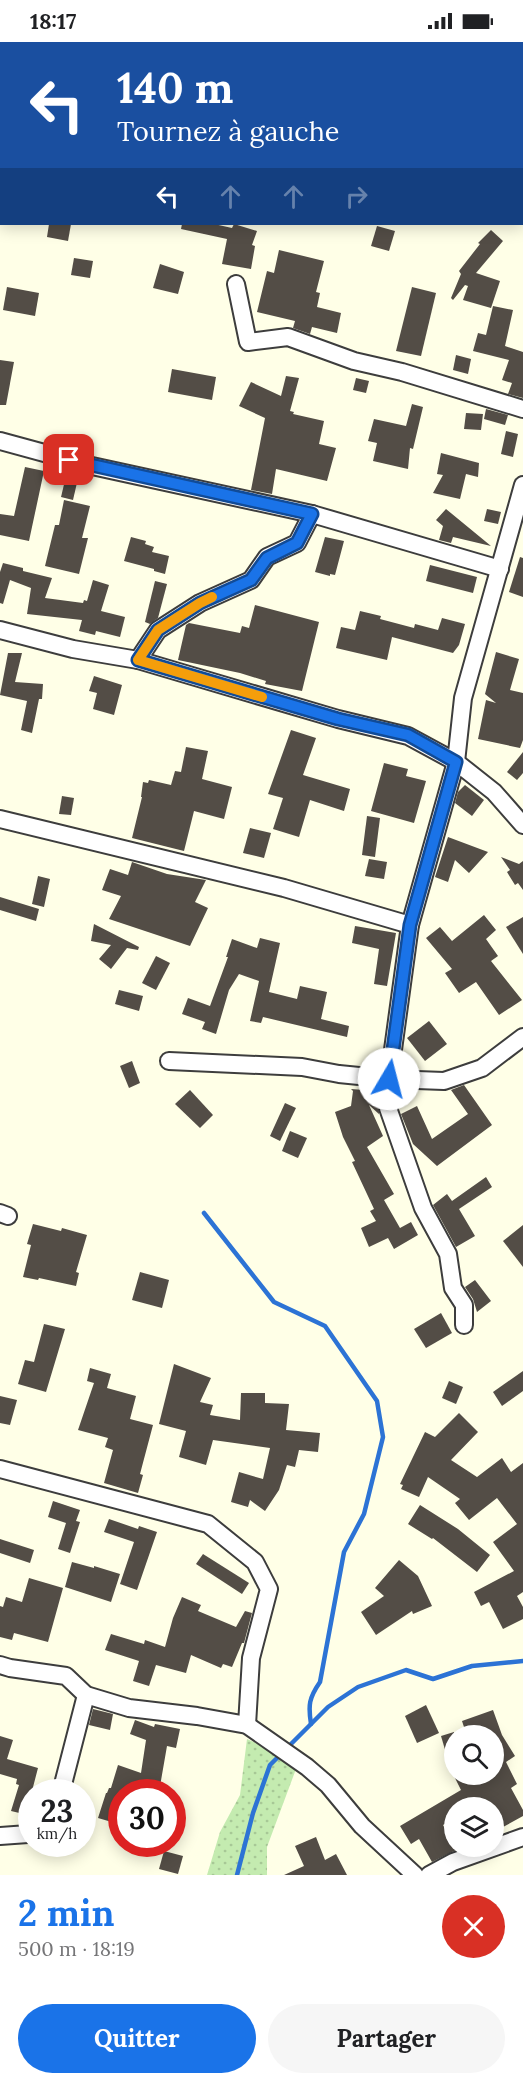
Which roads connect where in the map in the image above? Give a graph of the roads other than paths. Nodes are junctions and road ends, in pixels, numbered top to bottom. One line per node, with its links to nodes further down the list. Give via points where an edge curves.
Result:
1 (236, 284): 2 (street, via 248,342 288,337 354,361)
2 (523, 409)
3 (0, 441): 5 (street, via 92,466)
4 (523, 486): 6 (street)
5 (312, 514): 6 (street); 8 (street, via 297,543 267,558 251,580 200,603 158,630)
6 (500, 569): 9 (street, via 463,698)
7 (0, 630): 8 (street, via 73,649)
8 (138, 660): 9 (street, via 338,719 408,735)
9 (456, 762): 11 (street, via 494,792); 12 (street)
10 (0, 819): 12 (street, via 284,888)
11 (523, 825)
12 (410, 925): 15 (street)
13 (523, 1037): 15 (street, via 482,1068 444,1081)
14 (169, 1061): 15 (street, via 302,1067)
15 (389, 1079): 16 (street, via 388,1108 423,1208 448,1254 453,1288 464,1305)
16 (464, 1325)
17 (0, 1469): 20 (street, via 208,1524 255,1562 269,1589 251,1658)
18 (0, 1665): 19 (street, via 66,1676)
19 (86, 1695): 20 (street, via 129,1708); 21 (street)
20 (247, 1725): 25 (street, via 328,1785 362,1826)
21 (64, 1779)
22 (18, 1835): 23 (street)
23 (0, 1836)
24 (523, 1837): 26 (street, via 453,1862)
25 (415, 1875)
26 (429, 1875)

